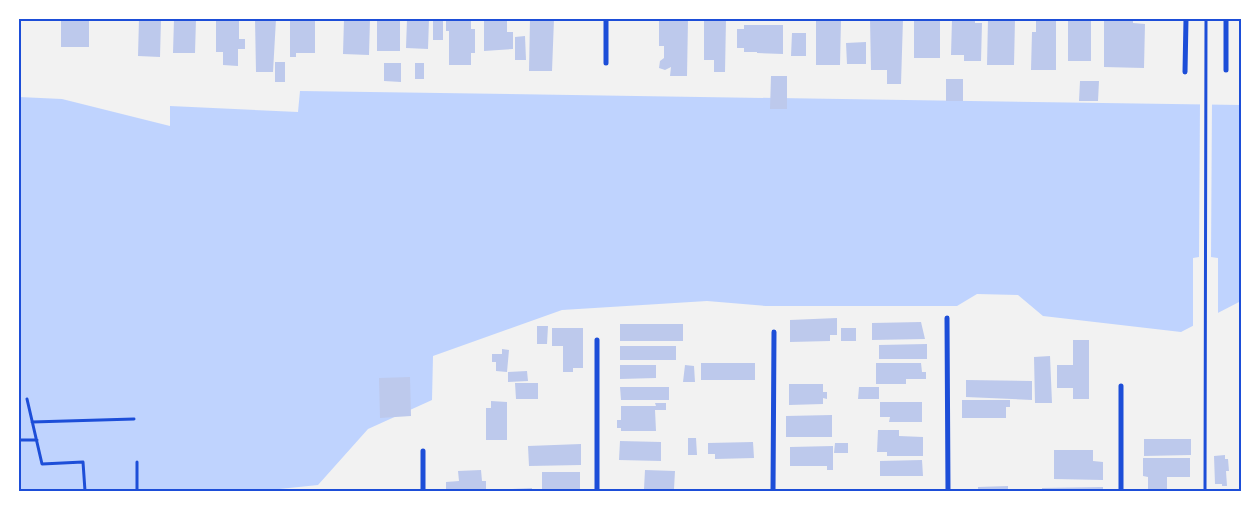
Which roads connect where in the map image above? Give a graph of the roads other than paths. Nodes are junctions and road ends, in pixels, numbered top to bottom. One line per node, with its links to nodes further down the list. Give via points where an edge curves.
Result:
1 (606, 19): 4 (street)
2 (1186, 19): 6 (street)
3 (1226, 19): 5 (street)
4 (606, 63)
5 (1226, 70)
6 (1185, 72)
7 (947, 318): 15 (street)
8 (774, 332): 14 (street)
9 (597, 340): 13 (street)
10 (1121, 386): 16 (street)
11 (423, 451): 12 (street)
12 (423, 491)
13 (597, 491)
14 (773, 491)
15 (948, 491)
16 (1121, 491)

